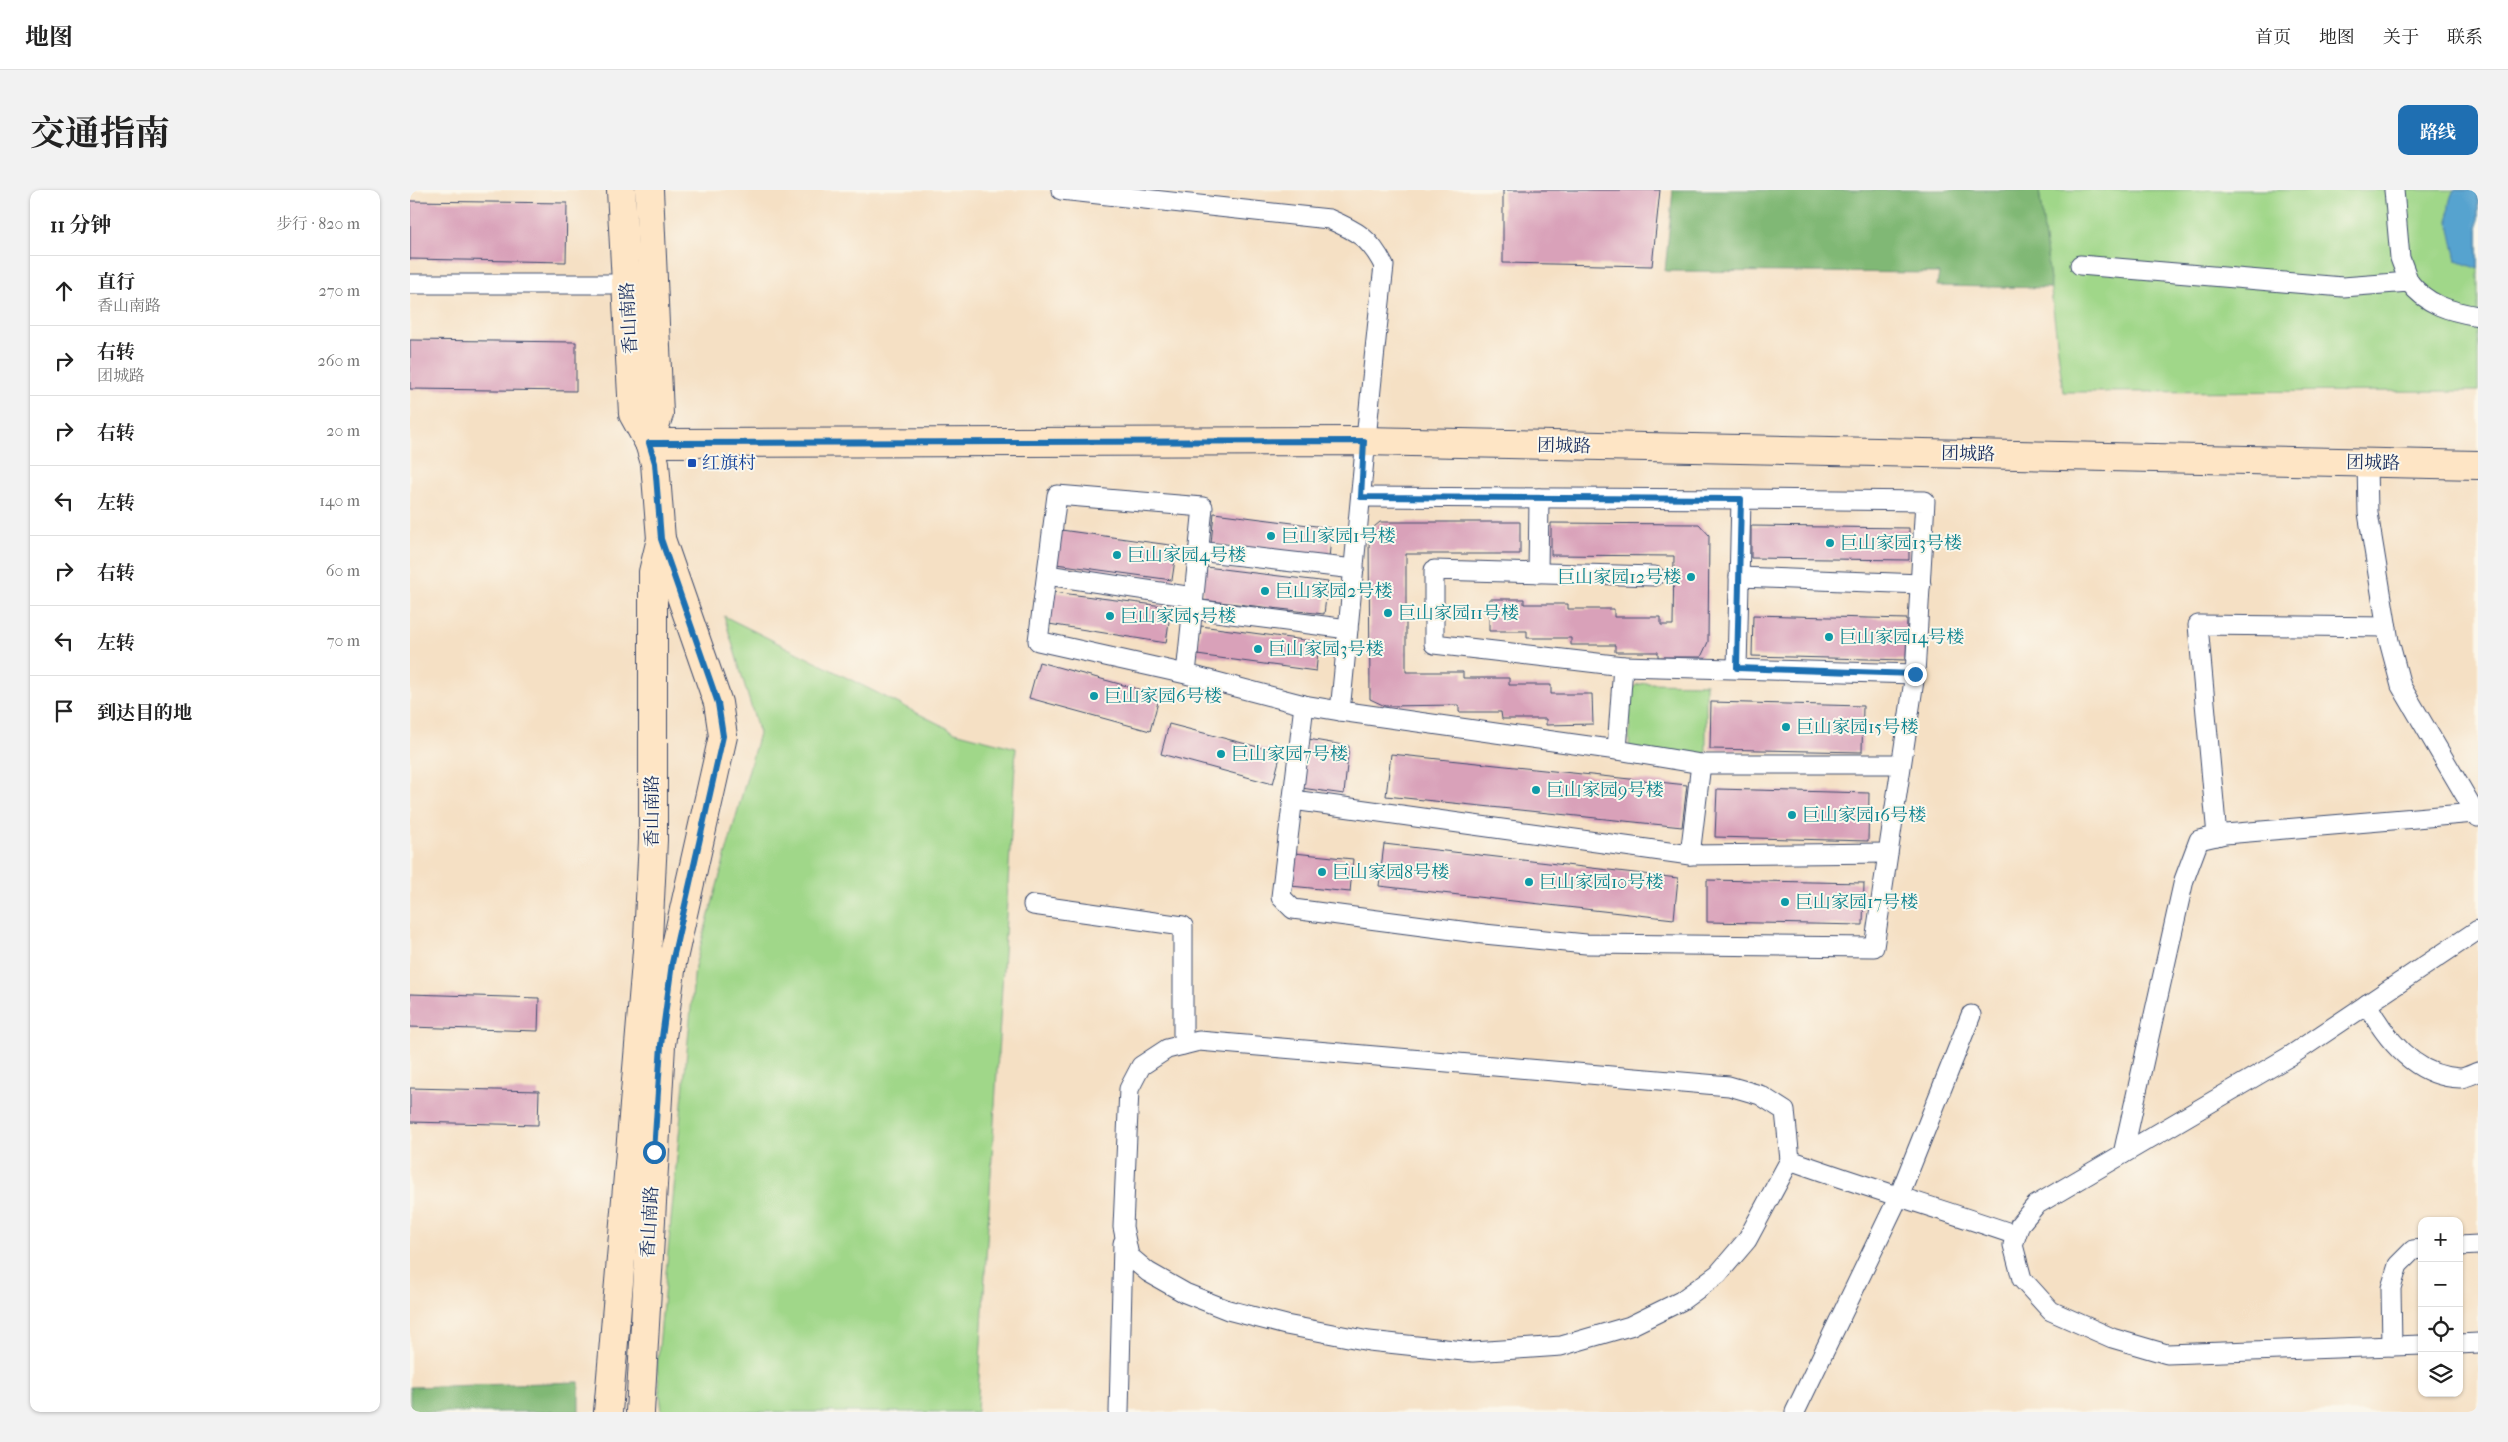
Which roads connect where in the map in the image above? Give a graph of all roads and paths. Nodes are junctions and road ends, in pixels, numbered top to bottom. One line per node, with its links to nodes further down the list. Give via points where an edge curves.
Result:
1 (621, 190): 8 (street, 香山南路)
2 (649, 190): 11 (street, 香山南路, via 659,414)
3 (1061, 190): 10 (street, via 1329,220 1356,231 1374,248 1384,266)
4 (2394, 190): 6 (street, via 2400,258)
5 (2080, 265): 6 (street, via 2343,287)
6 (2409, 282): 9 (street, via 2420,296 2452,312)
7 (410, 284): 8 (street)
8 (627, 284): 11 (street, 香山南路, via 634,414)
9 (2478, 316)
10 (1364, 441): 11 (street, 团城路); 12 (street, 团城路); 14 (street)
11 (649, 443): 17 (street, 香山南路, via 655,463)
12 (2367, 463): 13 (street, 团城路); 26 (street, via 2368,513)
13 (2478, 465)
14 (1361, 497): 15 (street); 19 (street)
15 (1539, 498): 16 (street); 20 (street)
16 (1741, 499): 23 (street); 24 (street, via 1925,501)
17 (661, 539): 60 (street, 香山南路, via 653,572 653,840 648,929); 61 (street, 香山南路, via 718,703 723,736 672,963 661,1045)
18 (1198, 551): 19 (street); 21 (street, via 1203,507 1057,495); 25 (street)
19 (1354, 569): 27 (street)
20 (1538, 573): 22 (street); 28 (street, via 1434,570 1434,644)
21 (1047, 575): 25 (street); 30 (street, via 1038,641)
22 (1655, 576)
23 (1740, 577): 24 (street); 29 (street)
24 (1921, 584): 31 (street)
25 (1193, 603): 27 (street); 30 (street)
26 (2386, 627): 38 (street, via 2401,686); 39 (street, via 2198,625)
27 (1348, 629): 33 (street)
28 (1623, 666): 29 (street); 34 (street)
29 (1737, 668): 31 (street)
30 (1186, 674): 32 (street)
31 (1915, 674): 36 (street)
32 (1304, 705): 33 (street); 37 (street)
33 (1340, 712): 34 (street)
34 (1617, 750): 35 (street)
35 (1702, 764): 36 (street); 41 (street)
36 (1901, 764): 40 (street)
37 (1293, 800): 40 (street, via 1281,897 1293,909 1586,944 1874,947); 41 (street)
38 (2477, 815): 39 (street)
39 (2217, 836): 48 (street, via 2200,840 2184,880)
40 (1888, 853): 41 (street)
41 (1690, 855)
42 (1033, 905): 46 (street, via 1183,926)
43 (2478, 930): 44 (street)
44 (2366, 1004): 47 (street, via 2380,1028 2399,1050 2427,1070 2461,1078); 48 (street, via 2290,1056)
45 (1970, 1015): 50 (street)
46 (1183, 1046): 49 (street, via 1199,1041 1729,1086 1760,1094 1785,1111); 51 (street, via 1167,1049 1141,1066 1129,1089)
47 (2478, 1072)
48 (2123, 1154): 52 (street, via 2036,1205 2020,1224)
49 (1790, 1160): 50 (street); 51 (street, via 1747,1240 1718,1274 1681,1301 1630,1326 1562,1346 1473,1352 1369,1341 1247,1315 1185,1294 1148,1272 1129,1256)
50 (1899, 1196): 52 (street); 63 (street)
51 (1123, 1227): 62 (street)
52 (2016, 1235): 59 (street, via 2013,1245 2022,1279 2051,1311 2112,1338 2167,1354)
53 (2478, 1245): 54 (street)
54 (2463, 1246)
55 (2418, 1249): 59 (street, via 2398,1265 2392,1288)
56 (2478, 1343): 57 (street)
57 (2463, 1344)
58 (2418, 1345): 59 (street)
59 (2392, 1346)
60 (608, 1412)
61 (640, 1412)
62 (1119, 1412)
63 (1795, 1412)

